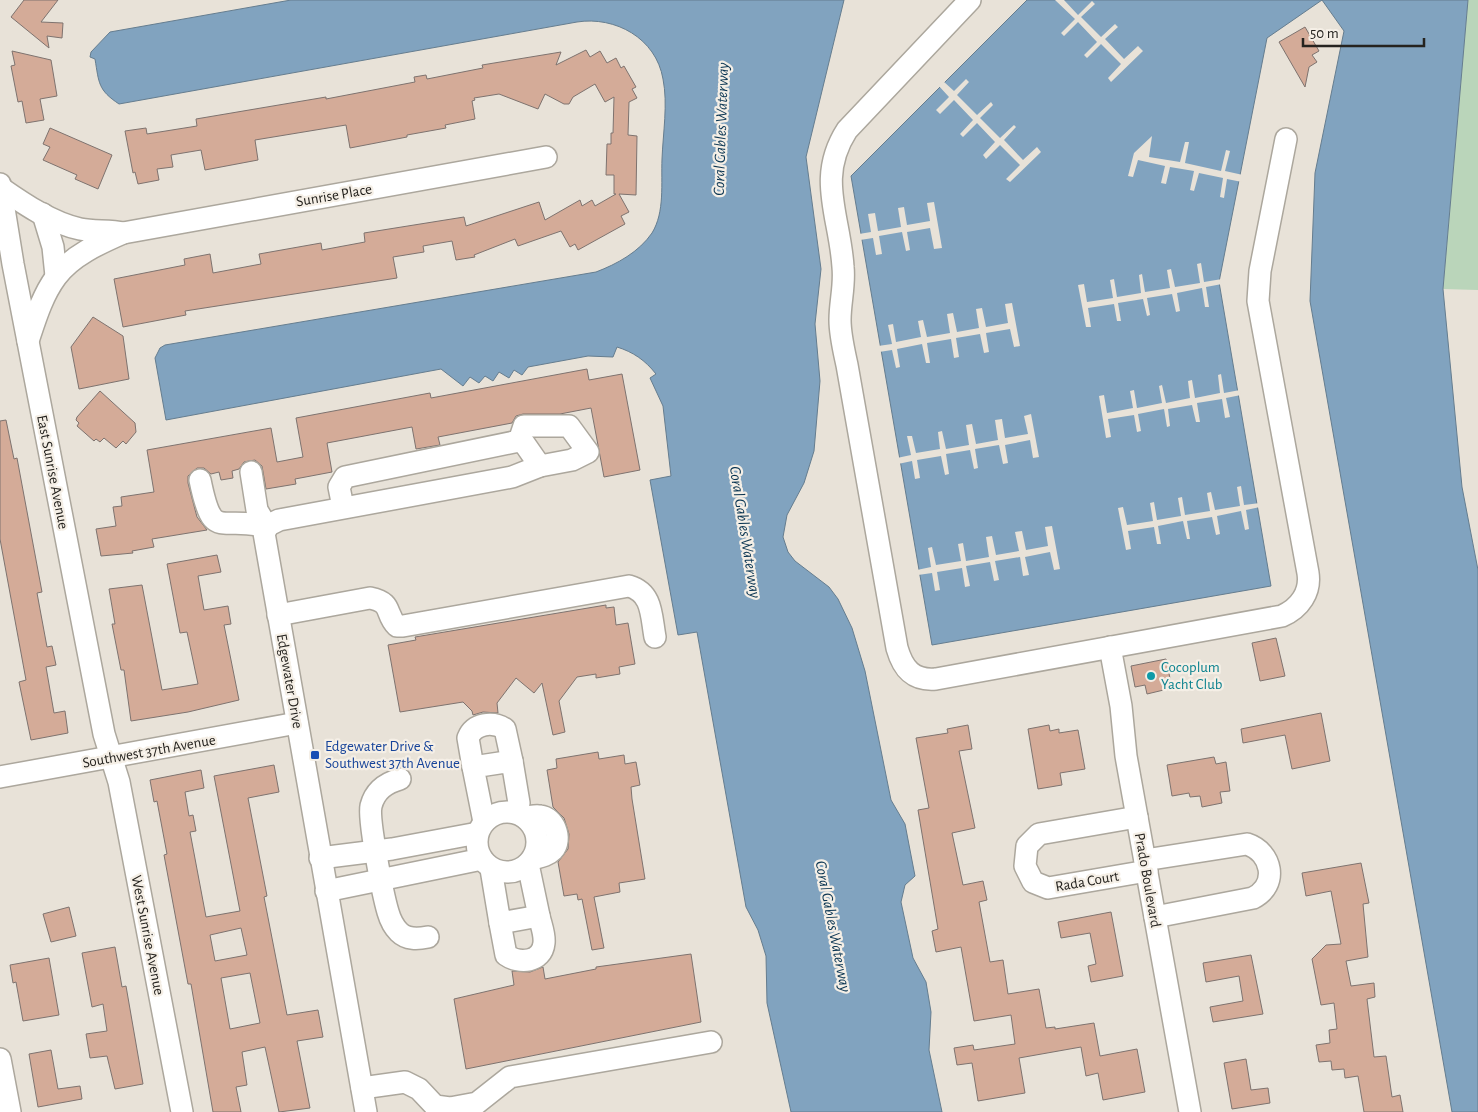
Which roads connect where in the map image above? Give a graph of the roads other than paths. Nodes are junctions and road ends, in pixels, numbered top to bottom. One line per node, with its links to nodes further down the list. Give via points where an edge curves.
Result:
1 (970, 0): 19 (street, via 855,120 840,141 831,167 830,189 843,264 840,329 897,648 904,667 927,680)
2 (1286, 139): 19 (street, via 1260,271 1258,301 1308,573 1307,589 1298,606 1282,616)
3 (546, 157): 6 (street, Sunrise Place)
4 (0, 186): 5 (street, Sunrise Place); 8 (street, East Sunrise Avenue)
5 (43, 214): 6 (street, Sunrise Place, via 78,228); 7 (street, via 53,247)
6 (123, 233): 7 (street, Sunrise Place, via 86,252)
7 (56, 276): 8 (street, Sunrise Place)
8 (28, 341): 21 (street, East Sunrise Avenue, via 104,734)
9 (519, 441): 10 (street); 11 (street, via 524,443); 11 (street, via 524,426 568,426 588,452 572,460)
10 (411, 464): 14 (street); 15 (street, via 345,477 339,487)
11 (540, 466): 14 (street, via 512,477)
12 (251, 472): 16 (street, via 257,510)
13 (200, 480): 16 (street, via 206,509 218,523 249,522)
14 (417, 494): 15 (street)
15 (343, 507): 16 (street, via 278,520)
16 (267, 527): 17 (street, Edgewater Drive, via 264,537)
17 (278, 615): 18 (street, via 370,598 382,600 394,623 403,626 629,586 647,597); 20 (street, Edgewater Drive)
18 (655, 637)
19 (1110, 647): 27 (street, Prado Boulevard)
20 (297, 723): 21 (street, Southwest 37th Avenue); 30 (street, Edgewater Drive)
21 (112, 758): 24 (street, Southwest 37th Avenue); 44 (street, West Sunrise Avenue)
22 (512, 761): 23 (street); 23 (street, via 505,729 498,724 486,724 475,729 468,738); 26 (street)
23 (473, 767): 28 (street)
24 (0, 777)
25 (400, 779): 29 (street, via 383,786 371,807)
26 (520, 815): 28 (street, via 501,812); 31 (street, via 537,838)
27 (1137, 816): 33 (street, Prado Boulevard); 33 (street, Rada Court, via 1040,834 1027,846 1024,866 1033,882 1048,888)
28 (481, 828): 29 (street); 32 (street, via 476,844)
29 (376, 850): 30 (street); 34 (street)
30 (320, 858): 35 (street, Edgewater Drive)
31 (530, 861): 32 (street, via 511,873 501,872); 36 (street)
32 (487, 864): 34 (street); 38 (street)
33 (1146, 865): 37 (street, Prado Boulevard); 37 (street, Rada Court, via 1247,844 1265,855 1270,868 1266,886 1253,898)
34 (382, 879): 35 (street); 39 (street, via 388,913 396,928 413,939)
35 (326, 891): 42 (street, Edgewater Drive)
36 (539, 916): 38 (street); 38 (street, via 543,948 536,957 523,962 506,955)
37 (1155, 917): 46 (street, Prado Boulevard)
38 (500, 923)
39 (428, 937)
40 (711, 1042): 42 (street, via 510,1077 477,1103 450,1108 435,1106 419,1089 405,1082)
41 (0, 1059): 43 (street)
42 (362, 1088): 45 (street, Edgewater Drive)
43 (10, 1112)
44 (182, 1112)
45 (366, 1112)
46 (1190, 1112)

